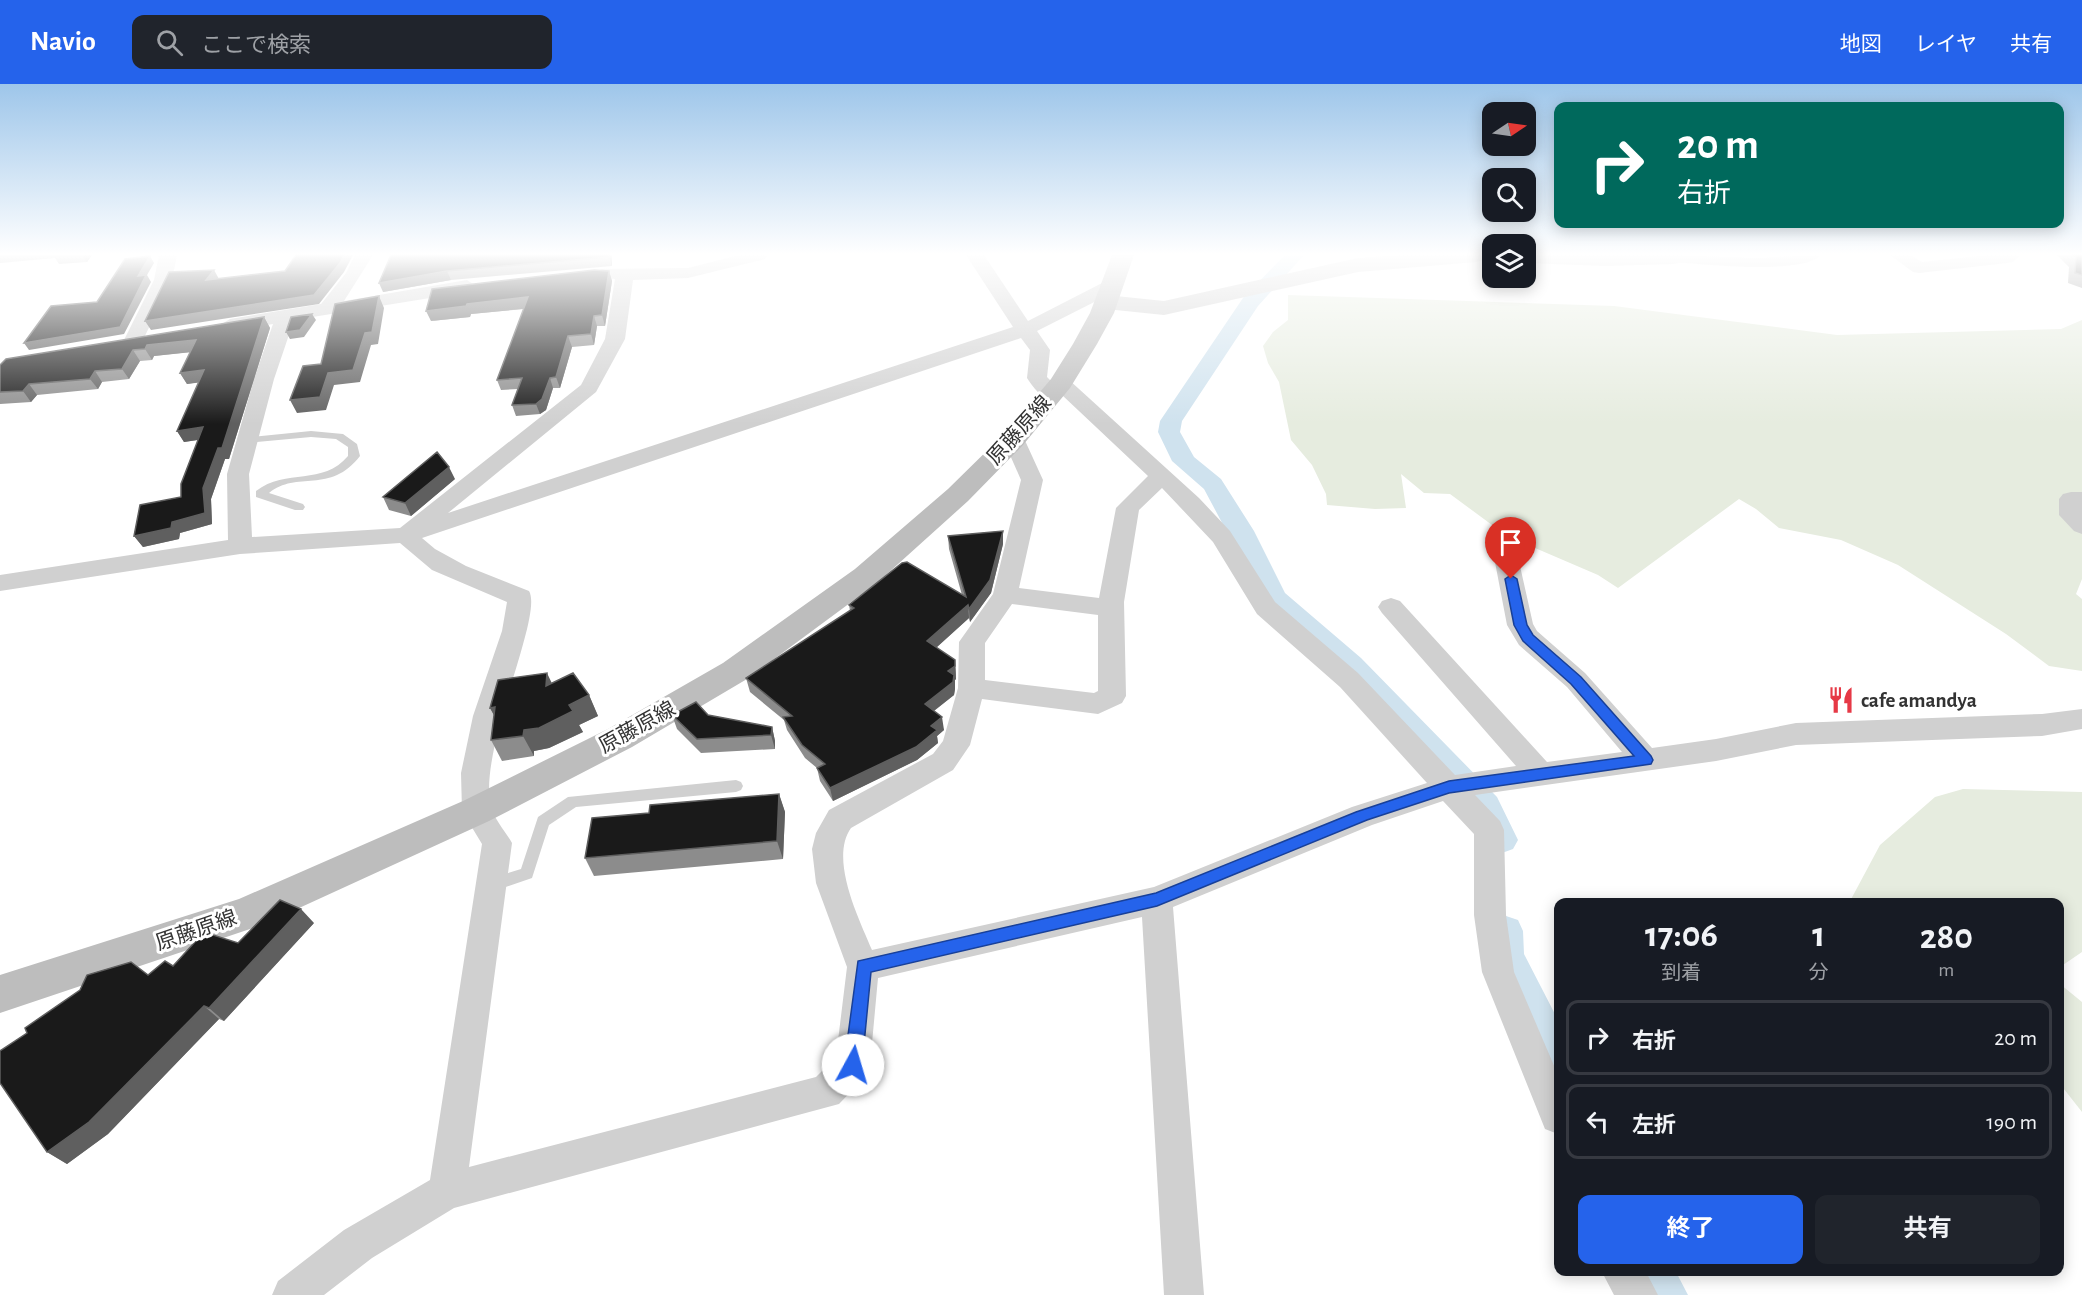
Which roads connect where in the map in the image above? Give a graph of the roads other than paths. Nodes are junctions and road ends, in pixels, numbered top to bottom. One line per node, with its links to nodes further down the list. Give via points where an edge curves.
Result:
1 (148, 312): 11 (street)
2 (322, 312): 7 (street)
3 (616, 312): 20 (street, via 615,339 589,388)
4 (1012, 312): 9 (street)
5 (1057, 312): 9 (street)
6 (1098, 312): 13 (main road, 原藤原線)
7 (285, 317): 8 (street); 15 (street)
8 (215, 327)
9 (1024, 330): 13 (street, via 1040,350 1037,378); 20 (street)
10 (158, 336): 11 (street)
11 (134, 340): 12 (street)
12 (113, 343)
13 (1057, 389): 14 (main road, 原藤原線); 16 (street)
14 (1014, 438): 24 (street, via 1032,480); 33 (main road, 原藤原線, via 958,495 866,576 735,671 620,738)
15 (247, 440): 18 (lane, via 311,434 339,436 353,446 354,456 344,469 330,476 271,485 260,494); 21 (street, via 238,474)
16 (1162, 475): 25 (street, via 1128,508); 32 (street, via 1222,537 1266,608 1349,680)
17 (2082, 499): 19 (street, via 2071,499 2070,514)
18 (299, 507)
19 (2082, 526)
20 (406, 535): 21 (street); 33 (street, via 413,547 469,578 520,597 520,616 490,704 474,781)
21 (240, 546): 23 (street)
22 (1506, 557): 29 (street, via 1520,625 1528,638 1576,680)
23 (0, 583)
24 (1005, 596): 25 (street); 27 (street, via 972,642)
25 (1111, 608): 27 (street, via 1112,696 1098,704)
26 (1392, 608): 30 (street)
27 (971, 688): 36 (street, via 956,745 943,762 840,819 830,834 834,894)
28 (2082, 719): 29 (street, via 2042,725 1796,734)
29 (1646, 760): 30 (street)
30 (1540, 774): 32 (street)
31 (736, 786): 34 (lane, via 573,801 543,821 527,873)
32 (1449, 787): 35 (street, via 1362,816); 38 (street, via 1489,830 1490,915 1498,972)
33 (476, 811): 34 (street, via 497,843); 37 (main road, 原藤原線, via 248,913)
34 (490, 885): 39 (street)
35 (1157, 900): 36 (street); 42 (street)
36 (863, 967): 39 (street, via 853,1065 826,1092)
37 (0, 994)
38 (1554, 1106)
39 (447, 1191): 41 (street, via 358,1244)
40 (1625, 1276): 43 (street)
41 (292, 1295)
42 (1184, 1295)
43 (1638, 1295)

